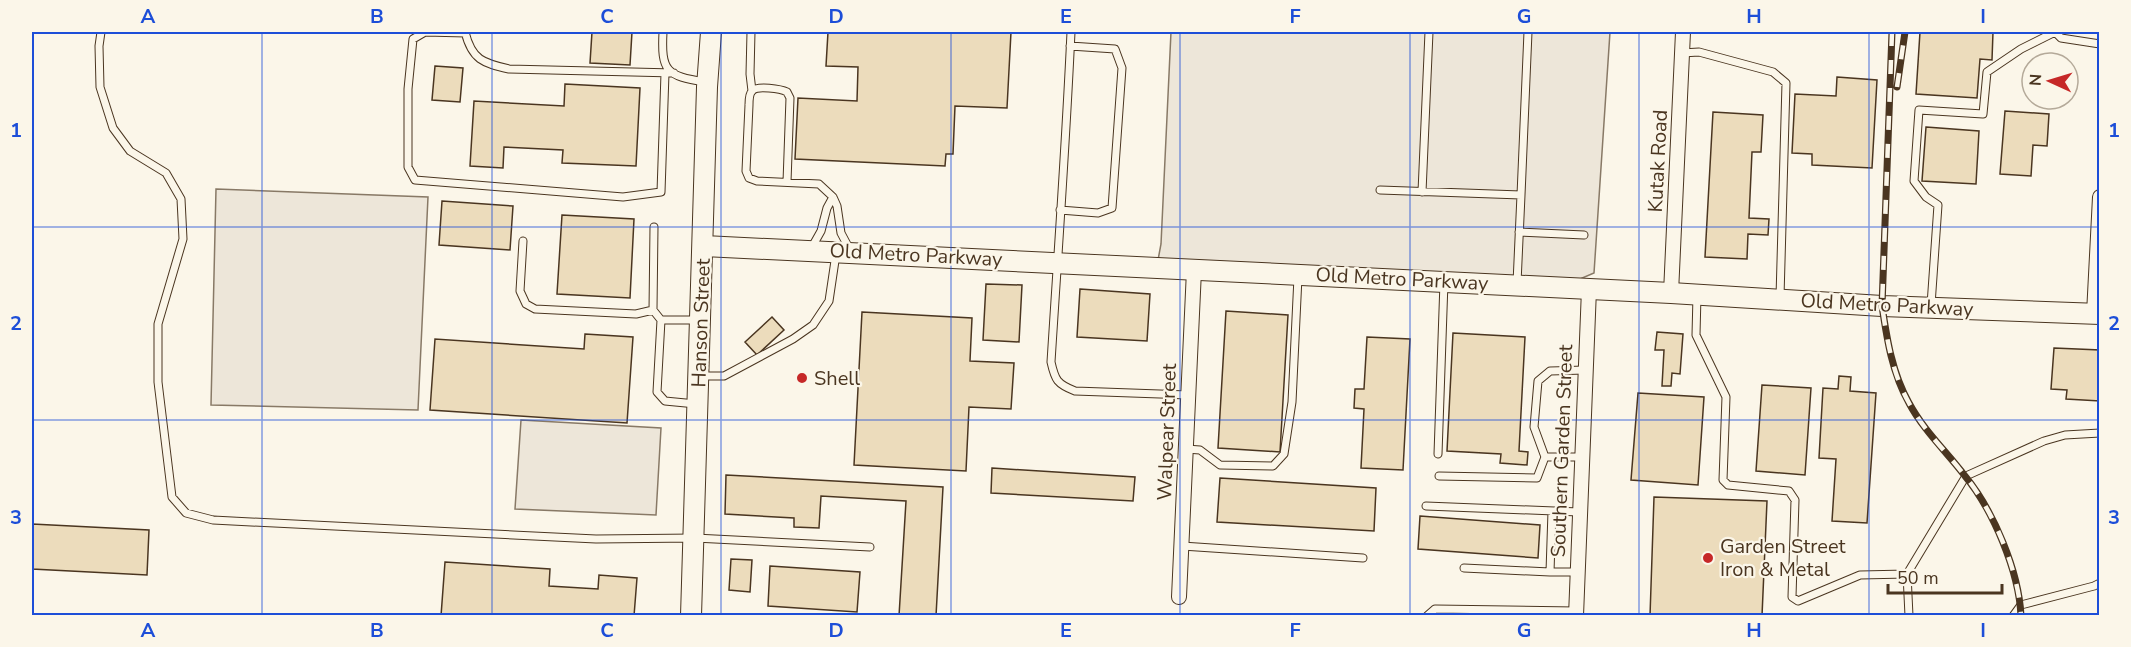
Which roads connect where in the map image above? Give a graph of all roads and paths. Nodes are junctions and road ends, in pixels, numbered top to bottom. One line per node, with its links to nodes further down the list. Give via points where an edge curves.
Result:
1 (101, 32): 59 (lane, via 100,87 112,128 130,151 166,173 181,199 183,239 158,324 158,381 172,497 186,513 213,520 596,539)
2 (465, 32): 14 (lane, via 468,45 483,63 509,69); 14 (lane, via 425,32 412,39 408,167 415,180 623,197 662,192)
3 (663, 32): 15 (lane, via 662,56)
4 (711, 32): 16 (street, Hanson Street)
5 (752, 32): 17 (lane)
6 (1071, 32): 12 (lane)
7 (1429, 32): 20 (lane)
8 (1528, 32): 21 (lane)
9 (1683, 32): 13 (street, Kutak Road)
10 (2055, 32): 11 (lane, via 2061,38); 41 (lane, via 1987,72 1983,114 1919,110 1914,181 1938,205)
11 (2100, 44)
12 (1070, 46): 24 (lane); 24 (lane, via 1115,49 1122,68 1112,207 1098,213)
13 (1682, 53): 38 (street, Kutak Road); 40 (lane, via 1699,52 1773,72 1786,83)
14 (665, 73): 15 (lane)
15 (674, 74): 16 (lane)
16 (708, 83): 29 (street, Hanson Street)
17 (752, 91): 18 (lane, via 746,171 749,178 757,181); 18 (lane, via 781,89 790,98)
18 (787, 182): 23 (lane, via 819,184)
19 (1380, 190): 20 (lane)
20 (1422, 192): 21 (lane)
21 (1521, 195): 26 (lane)
22 (2100, 196): 43 (street)
23 (833, 197): 30 (lane); 31 (lane)
24 (1060, 210): 32 (lane)
25 (654, 227): 42 (lane)
26 (1520, 232): 27 (lane); 36 (lane)
27 (1584, 235)
28 (523, 241): 42 (lane, via 520,291 526,304 535,309 636,314)
29 (704, 246): 30 (street, Old Metro Parkway); 45 (street, Hanson Street)
30 (810, 251): 31 (street, Old Metro Parkway)
31 (844, 252): 32 (street, Old Metro Parkway); 47 (lane, via 829,301 813,325 724,376)
32 (1057, 262): 33 (street, Old Metro Parkway); 48 (lane, via 1051,362 1061,386 1075,391)
33 (1194, 270): 34 (street, Old Metro Parkway); 48 (street, Walpear Street)
34 (1298, 274): 35 (street, Old Metro Parkway); 51 (lane, via 1292,402 1284,454 1273,466 1220,465 1200,450)
35 (1444, 282): 36 (street, Old Metro Parkway); 52 (lane)
36 (1517, 285): 37 (street, Old Metro Parkway)
37 (1589, 289): 38 (street, Old Metro Parkway); 46 (street, Southern Garden Street)
38 (1671, 293): 39 (street, Old Metro Parkway)
39 (1697, 294): 40 (street, Old Metro Parkway); 66 (lane, via 1696,335 1726,397 1723,480 1728,485 1789,491 1796,500 1792,597 1798,601 1860,575)
40 (1780, 300): 41 (street, Old Metro Parkway)
41 (1931, 308): 43 (street, Old Metro Parkway)
42 (653, 310): 44 (lane)
43 (2097, 314)
44 (661, 320): 45 (lane); 49 (lane, via 657,392 665,401)
45 (701, 320): 47 (street, Hanson Street)
46 (1585, 370): 53 (lane, via 1550,371 1538,381 1534,427); 54 (street, Southern Garden Street)
47 (700, 376): 49 (street, Hanson Street)
48 (1188, 395): 51 (street, Walpear Street)
49 (699, 404): 59 (street, Hanson Street)
50 (2100, 433): 66 (lane, via 2044,441 1966,476)
51 (1186, 449): 60 (street, Walpear Street)
52 (1438, 454)
53 (1545, 457): 54 (lane); 55 (lane, via 1537,478)
54 (1581, 457): 58 (street, Southern Garden Street)
55 (1439, 476)
56 (1426, 506): 57 (lane)
57 (1552, 511): 58 (lane); 64 (lane)
58 (1579, 512): 65 (street, Southern Garden Street)
59 (695, 538): 61 (lane); 70 (street, Hanson Street)
60 (1182, 546): 62 (lane); 68 (street, Walpear Street)
61 (870, 547)
62 (1363, 558)
63 (1464, 568): 64 (lane)
64 (1550, 572): 65 (lane)
65 (1577, 572): 69 (street, Southern Garden Street)
66 (1907, 574): 72 (lane)
67 (2100, 583): 73 (lane, via 2021,605)
68 (1179, 597)
69 (1576, 613): 71 (lane, via 1435,609)
70 (692, 615)
71 (1427, 615)
72 (1909, 615)
73 (2013, 615)

